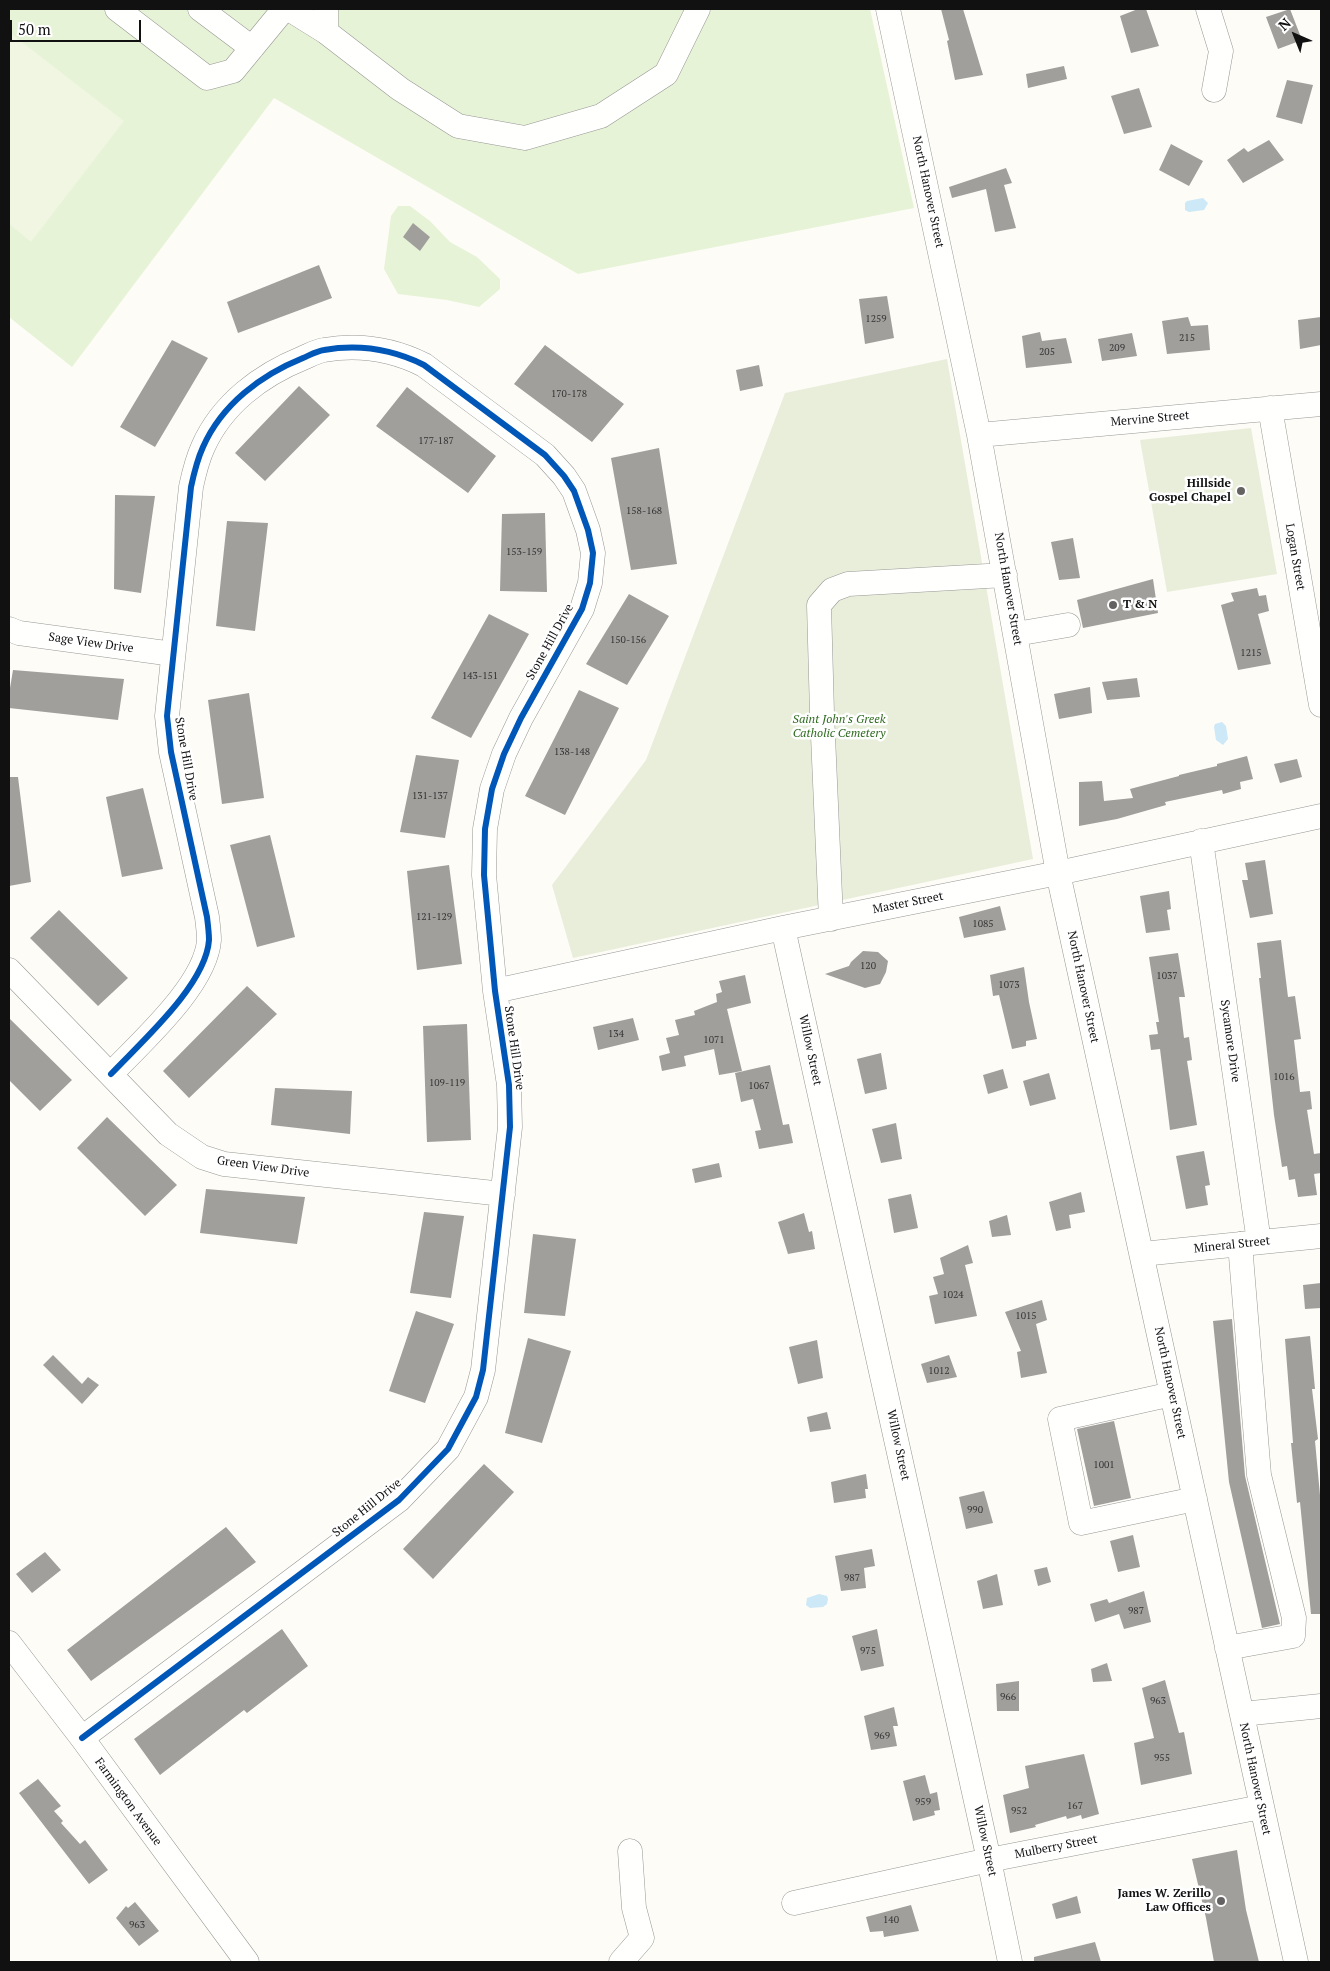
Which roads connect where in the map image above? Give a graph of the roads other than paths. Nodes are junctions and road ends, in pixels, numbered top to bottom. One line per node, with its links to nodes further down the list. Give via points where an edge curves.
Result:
1 (117, 9): 10 (street, via 207,78 232,71)
2 (200, 9): 10 (street)
3 (284, 9): 10 (street)
4 (289, 9): 9 (street)
5 (326, 9): 9 (street)
6 (888, 9): 14 (street, North Hanover Street)
7 (1208, 9): 11 (street, via 1221,51)
8 (694, 10): 9 (street, via 666,74 601,116 525,138 458,126 400,89)
9 (326, 32)
10 (252, 48)
11 (1214, 90)
12 (1321, 404): 13 (street, Mervine Street)
13 (1270, 408): 14 (street, Mervine Street); 20 (street, Logan Street)
14 (979, 435): 15 (street, North Hanover Street)
15 (1006, 575): 18 (street, North Hanover Street); 24 (street, via 848,584 832,590 819,605)
16 (1068, 625): 18 (street)
17 (9, 629): 19 (street, Sage View Drive)
18 (1016, 634): 23 (street, North Hanover Street)
19 (173, 654): 27 (street, Stone Hill Drive, via 196,466 216,424 234,402 251,386 280,368 322,350 350,347 405,355 424,364 545,455 574,492 593,553 590,583 582,609 521,718 492,789 485,829 484,875); 28 (street, Stone Hill Drive, via 167,716 170,743 207,917 209,941 201,967 185,995)
20 (1321, 705)
21 (1321, 816): 22 (street, Master Street)
22 (1201, 841): 23 (street, Master Street); 31 (street, Sycamore Drive)
23 (1058, 873): 24 (street, Master Street); 32 (street, North Hanover Street)
24 (831, 919): 25 (street, Master Street)
25 (783, 928): 27 (street, Master Street); 42 (street, Willow Street)
26 (9, 970): 28 (street, Green View Drive)
27 (494, 991): 29 (street, Stone Hill Drive, via 509,1085 510,1127)
28 (111, 1074): 29 (street, Green View Drive, via 168,1134 202,1157 224,1164)
29 (503, 1194): 39 (street, Stone Hill Drive, via 484,1370 476,1397 448,1449 399,1500)
30 (1321, 1236): 31 (street, Mineral Street)
31 (1250, 1243): 32 (street, Mineral Street); 36 (street, Sycamore Drive, via 1247,1339 1259,1475 1294,1618 1293,1636)
32 (1142, 1254): 33 (street, North Hanover Street)
33 (1172, 1394): 34 (street, North Hanover Street); 34 (street, via 1060,1418 1081,1523)
34 (1195, 1499): 36 (street, North Hanover Street)
35 (9, 1643): 39 (street, Farmington Avenue)
36 (1227, 1648): 38 (street, North Hanover Street)
37 (1321, 1706): 38 (street)
38 (1242, 1714): 40 (street, North Hanover Street)
39 (82, 1738): 44 (street, Farmington Avenue)
40 (1261, 1807): 42 (street, Mulberry Street); 47 (street, North Hanover Street)
41 (630, 1851): 45 (street, via 634,1908 642,1938)
42 (989, 1860): 43 (street, Mulberry Street); 46 (street, Willow Street)
43 (794, 1904)
44 (248, 1962)
45 (621, 1962)
46 (1010, 1962)
47 (1296, 1962)

